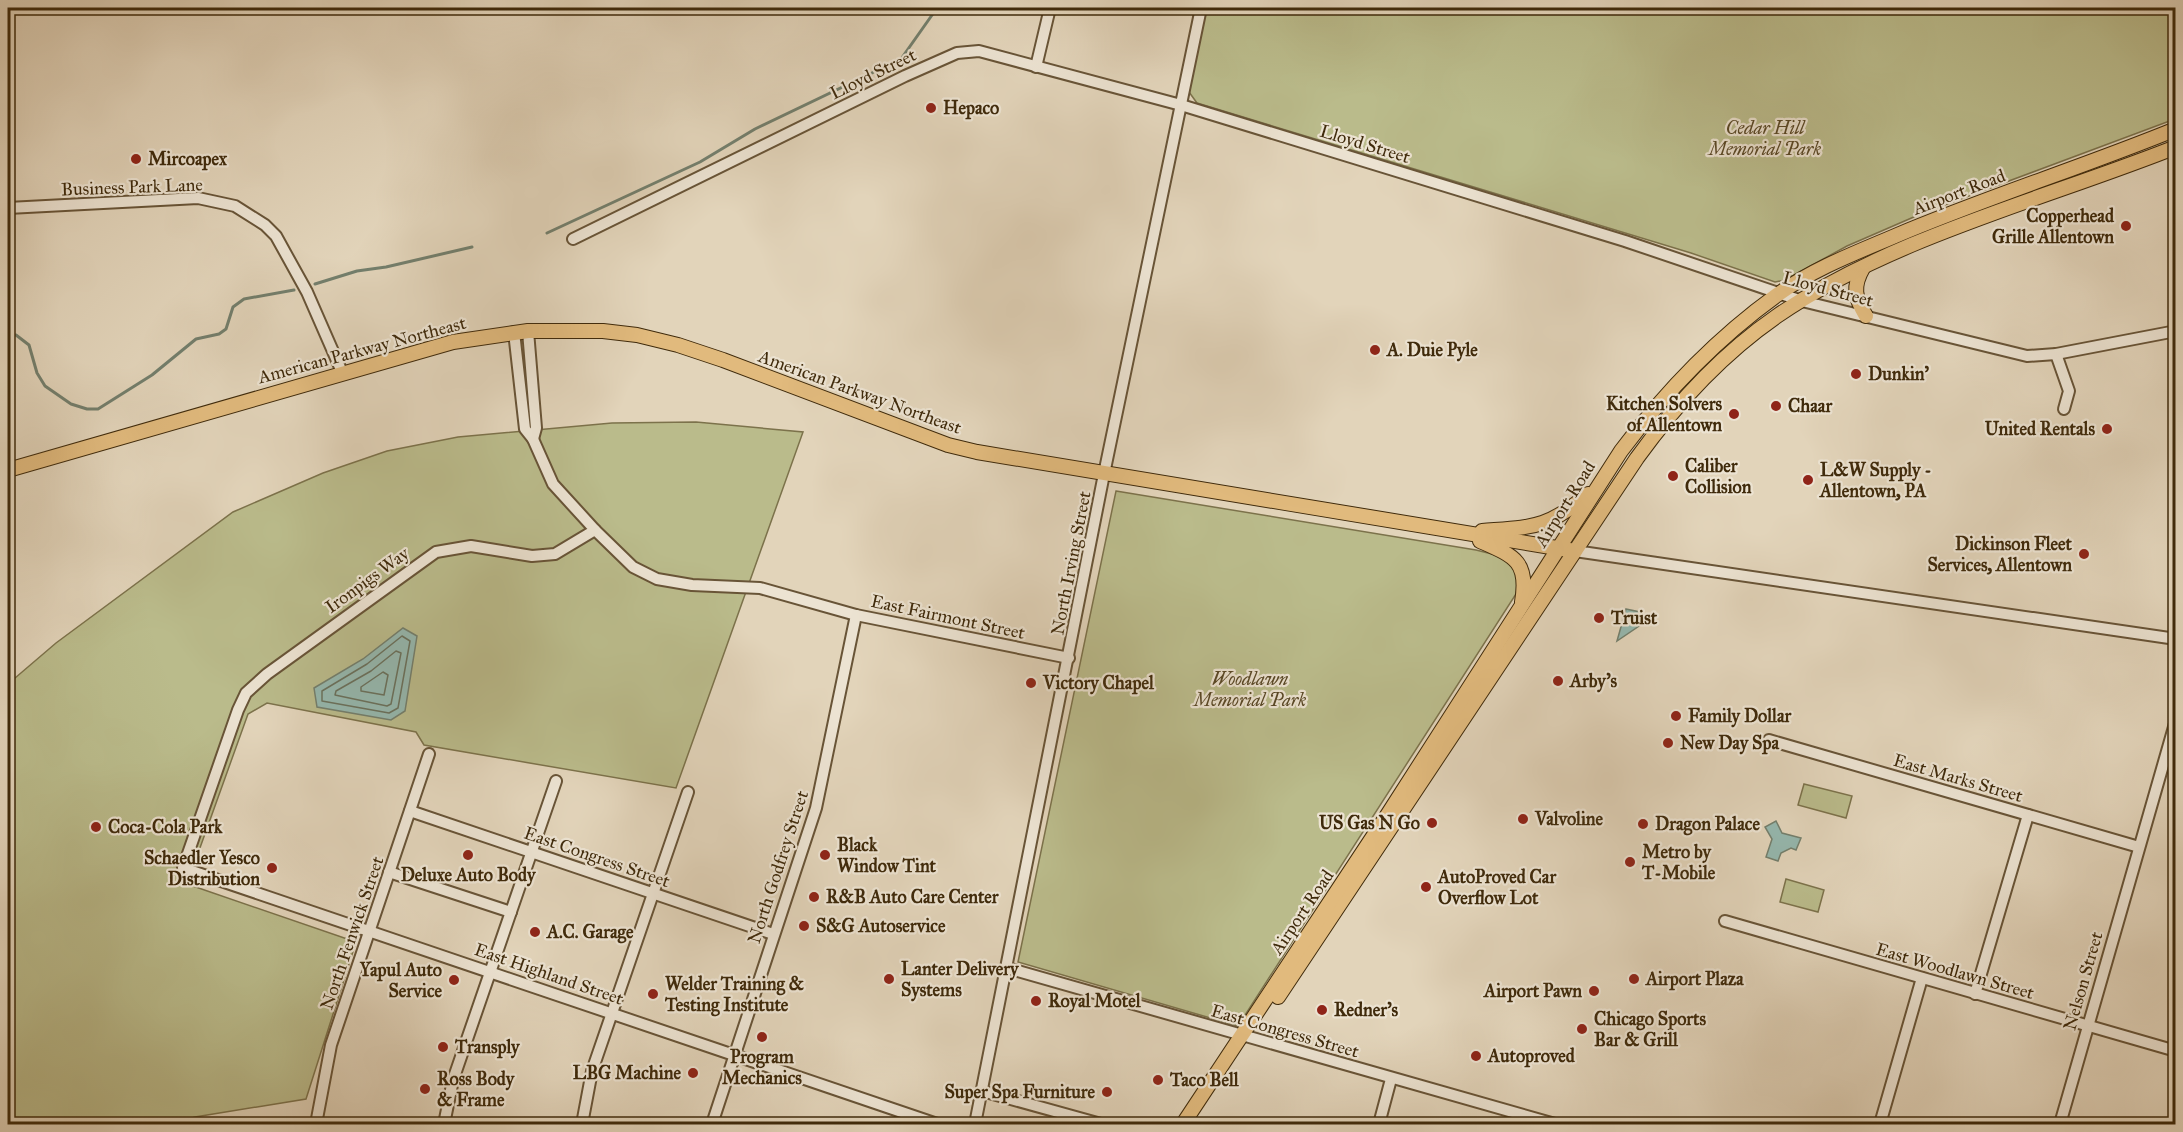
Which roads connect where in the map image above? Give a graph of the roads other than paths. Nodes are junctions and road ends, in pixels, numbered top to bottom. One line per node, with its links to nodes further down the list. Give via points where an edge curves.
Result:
1 (1050, 8): 3 (street)
2 (1201, 8): 4 (street, North Irving Street)
3 (1036, 67): 4 (street, Lloyd Street); 8 (street, Lloyd Street, via 979,51 957,53)
4 (1181, 105): 10 (street, Lloyd Street, via 1624,241); 19 (street, North Irving Street)
5 (2175, 129): 10 (main road, Airport Road, via 1912,229 1837,261)
6 (2175, 147): 9 (main road, Airport Road)
7 (8, 208): 16 (street, Business Park Lane, via 198,198 235,206 276,236 307,292)
8 (573, 239)
9 (1863, 268): 11 (main road, Airport Road); 12 (main road, via 1855,287 1858,304)
10 (1779, 293): 11 (street, Lloyd Street); 20 (main road, Airport Road, via 1684,374 1654,406)
11 (1802, 301): 12 (street, Lloyd Street); 24 (main road, Airport Road, via 1748,339 1690,393 1636,458)
12 (1866, 316): 15 (street, Lloyd Street, via 2027,356)
13 (2175, 331): 15 (street, Lloyd Street)
14 (521, 332): 16 (main road, American Parkway Northeast, via 453,342); 19 (main road, American Parkway Northeast, via 603,331 678,345 948,445); 21 (street, via 536,428 533,440 553,484)
15 (2056, 354): 17 (street, via 2069,391)
16 (342, 372): 18 (main road, American Parkway Northeast)
17 (2064, 409)
18 (8, 470)
19 (1104, 474): 22 (main road, American Parkway Northeast); 28 (street, North Irving Street)
20 (1599, 485): 22 (main road, via 1552,520 1526,527); 23 (main road, Airport Road)
21 (595, 530): 26 (street, East Fairmont Street, via 633,567 657,579 760,588); 38 (street, Ironpigs Way, via 555,554 532,556 471,546 436,552 267,674 242,701)
22 (1462, 533): 23 (main road); 25 (main road, via 1508,553 1517,561 1525,576)
23 (1559, 549): 24 (main road); 25 (main road, Airport Road)
24 (1575, 551): 27 (street); 51 (main road, Airport Road)
25 (1521, 607): 51 (main road, Airport Road)
26 (856, 615): 28 (street, East Fairmont Street); 44 (street, North Godfrey Street, via 816,808)
27 (2175, 639)
28 (1069, 658): 45 (street, North Irving Street)
29 (2175, 720): 36 (street, Nelson Street)
30 (1769, 740): 35 (street, East Marks Street)
31 (429, 754): 34 (street, North Fenwick Street)
32 (556, 781): 37 (street)
33 (688, 792): 40 (street)
34 (410, 812): 37 (street, East Congress Street); 39 (street, North Fenwick Street)
35 (2028, 815): 36 (street, East Marks Street); 48 (street)
36 (2139, 847): 50 (street, Nelson Street)
37 (532, 853): 40 (street, East Congress Street); 41 (street)
38 (183, 868): 43 (street, East Highland Street)
39 (389, 872): 41 (street); 43 (street, North Fenwick Street)
40 (653, 893): 44 (street, East Congress Street); 49 (street)
41 (511, 912): 46 (street)
42 (1725, 921): 47 (street, East Woodlawn Street)
43 (369, 931): 46 (street, East Highland Street); 57 (street, North Fenwick Street, via 331,1045)
44 (773, 934): 53 (street, North Godfrey Street)
45 (1007, 968): 51 (street, East Congress Street); 55 (street, North Irving Street)
46 (491, 972): 49 (street, East Highland Street); 58 (street, via 453,1080)
47 (1922, 978): 48 (street, East Woodlawn Street); 69 (street)
48 (1975, 994): 50 (street, East Woodlawn Street)
49 (612, 1013): 53 (street, East Highland Street); 59 (street, via 592,1071)
50 (2088, 1026): 52 (street, East Woodlawn Street); 70 (street, Nelson Street)
51 (1247, 1037): 54 (street, East Congress Street); 64 (main road, Airport Road); 65 (main road, Airport Road)
52 (2175, 1051)
53 (734, 1054): 60 (street, North Godfrey Street); 61 (street, East Highland Street)
54 (1391, 1079): 56 (street, East Congress Street); 66 (street)
55 (982, 1091): 62 (street, North Irving Street); 63 (street)
56 (1516, 1113): 67 (street); 68 (street, East Congress Street)
57 (316, 1125)
58 (444, 1125)
59 (582, 1125)
60 (712, 1125)
61 (937, 1125)
62 (975, 1125)
63 (1101, 1125)
64 (1183, 1125)
65 (1193, 1125)
66 (1379, 1125)
67 (1513, 1125)
68 (1555, 1125)
69 (1880, 1125)
70 (2060, 1125)

